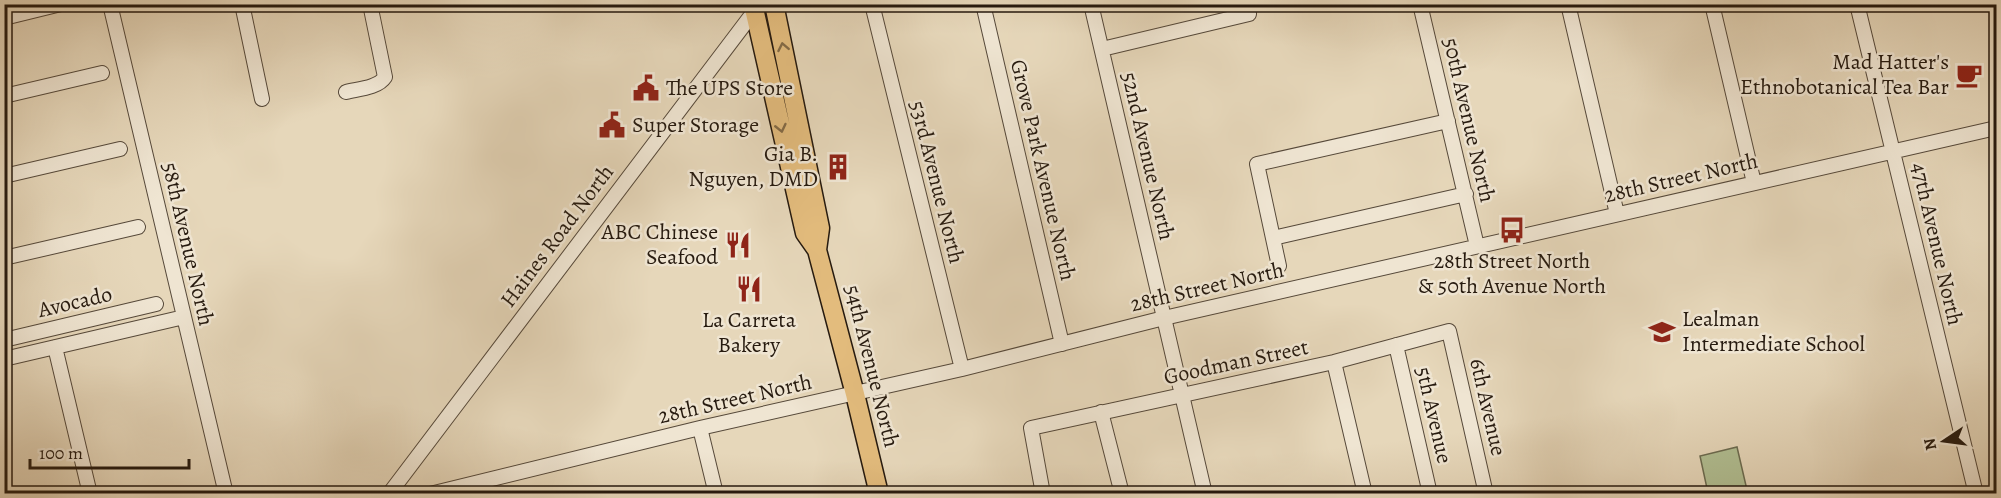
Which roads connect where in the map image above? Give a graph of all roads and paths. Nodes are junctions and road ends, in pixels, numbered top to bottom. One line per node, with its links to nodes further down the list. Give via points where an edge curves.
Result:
1 (61, 4): 15 (street)
2 (110, 4): 36 (street, 58th Avenue North)
3 (242, 4): 20 (street)
4 (370, 4): 18 (street, via 386,77)
5 (774, 4): 32 (main road, 54th Avenue North, one-way to 5, via 820,228)
6 (872, 4): 45 (street, 53rd Avenue North)
7 (983, 4): 40 (street, Grove Park Avenue North)
8 (1091, 4): 16 (street, 52nd Avenue North)
9 (1420, 4): 21 (street, 50th Avenue North)
10 (1568, 4): 28 (street)
11 (1712, 4): 26 (street)
12 (1857, 4): 24 (street, 47th Avenue North)
13 (756, 6): 32 (main road, 54th Avenue North, one-way to 32, via 805,233); 53 (street, Haines Road North)
14 (1249, 14): 16 (street)
15 (4, 18)
16 (1102, 49): 37 (street, 52nd Avenue North)
17 (102, 73): 19 (street)
18 (346, 92)
19 (4, 96)
20 (262, 99)
21 (1448, 121): 27 (street, 50th Avenue North); 30 (street, via 1257,164)
22 (1996, 128): 24 (street, 28th Street North)
23 (120, 149): 25 (street)
24 (1894, 151): 26 (street, 28th Street North); 62 (street, 47th Avenue North)
25 (4, 176)
26 (1754, 183): 28 (street, 28th Street North)
27 (1466, 194): 30 (street); 31 (street, 50th Avenue North)
28 (1617, 214): 31 (street, 28th Street North)
29 (138, 227): 33 (street)
30 (1273, 238): 34 (street)
31 (1477, 246): 37 (street, 28th Street North)
32 (817, 250): 46 (main road, 54th Avenue North)
33 (4, 258)
34 (1279, 266)
35 (156, 304): 39 (street, Avocado)
36 (184, 317): 42 (street); 52 (street, 58th Avenue North)
37 (1164, 318): 40 (street, 28th Street North); 47 (street, 52nd Avenue North)
38 (1449, 331): 41 (street, Goodman Street); 61 (street, 6th Avenue)
39 (4, 340)
40 (1062, 344): 45 (street, 28th Street North)
41 (1396, 345): 44 (street, Goodman Street); 60 (street, 5th Avenue)
42 (55, 346): 43 (street); 51 (street)
43 (4, 359)
44 (1334, 362): 47 (street, Goodman Street); 50 (street)
45 (962, 369): 46 (street, 28th Street North)
46 (855, 394): 49 (street, 28th Street North); 56 (main road, 54th Avenue North)
47 (1182, 394): 48 (street, Goodman Street); 59 (street, 52nd Avenue North)
48 (1101, 412): 57 (street, Goodman Street, via 1031,428); 58 (street)
49 (700, 428): 54 (street, 28th Street North); 55 (street)
50 (1360, 493)
51 (90, 494)
52 (225, 494)
53 (389, 494)
54 (430, 494)
55 (716, 494)
56 (879, 494)
57 (1043, 494)
58 (1122, 494)
59 (1205, 494)
60 (1430, 494)
61 (1486, 494)
62 (1976, 494)

